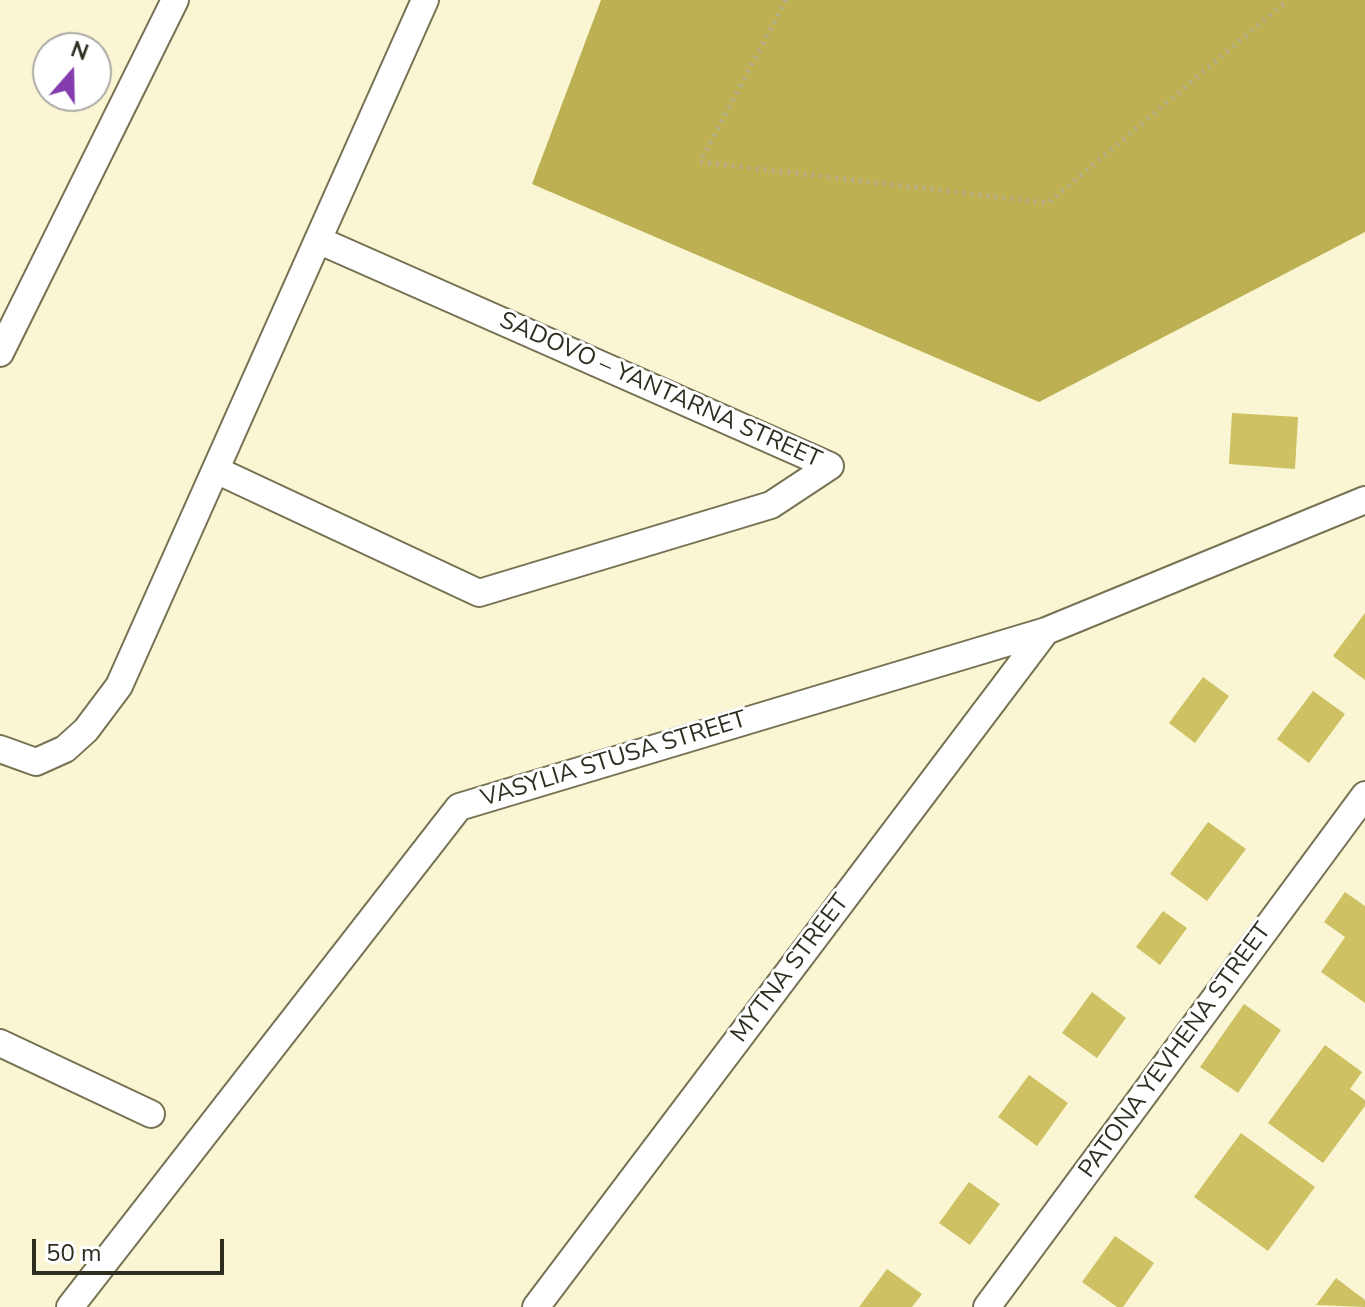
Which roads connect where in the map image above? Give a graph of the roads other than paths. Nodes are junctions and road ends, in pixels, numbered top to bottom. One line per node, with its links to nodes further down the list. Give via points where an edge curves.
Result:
1 (175, 0): 4 (street)
2 (425, 0): 3 (street)
3 (318, 240): 5 (street); 5 (street, SADOVO – YANTARNA STREET, via 830,466 771,505 479,593)
4 (0, 353)
5 (216, 470): 8 (street, via 119,686 86,730 65,749 36,762)
6 (1365, 500): 7 (street, VASYLIA STUSA STREET)
7 (1046, 631): 12 (street, VASYLIA STUSA STREET, via 459,807); 13 (street, MYTNA STREET)
8 (0, 749)
9 (1365, 795): 14 (street, PATONA YEVHENA STREET)
10 (0, 1043): 11 (street)
11 (151, 1114)
12 (70, 1307)
13 (536, 1307)
14 (987, 1307)

